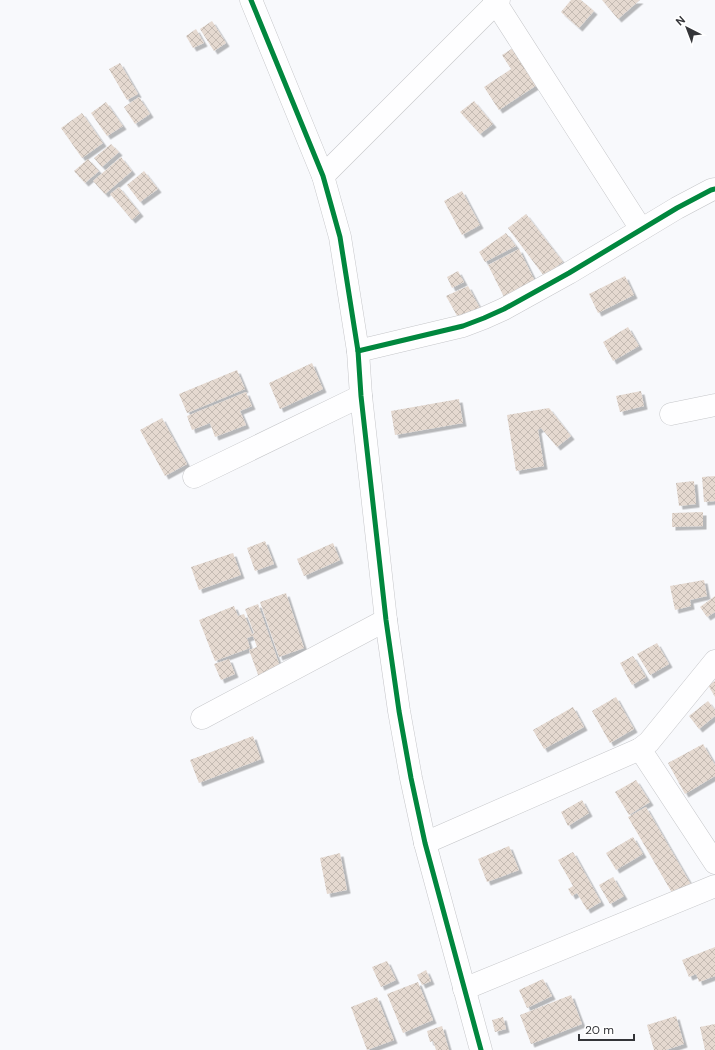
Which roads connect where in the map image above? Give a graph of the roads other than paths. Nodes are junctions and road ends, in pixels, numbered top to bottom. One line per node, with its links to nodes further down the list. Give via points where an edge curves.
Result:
1 (251, 0): 3 (street)
2 (496, 1): 3 (street); 5 (street)
3 (323, 176): 6 (street, via 340,237)
4 (715, 189): 5 (street)
5 (641, 229): 6 (street, via 569,273 484,318 463,326)
6 (358, 351): 7 (street)
7 (361, 396): 10 (street); 11 (street)
8 (715, 404): 9 (street)
9 (671, 414)
10 (194, 477)
11 (386, 620): 13 (street); 15 (street, via 399,711)
12 (715, 661): 14 (street, via 649,742)
13 (202, 718)
14 (640, 749): 15 (street); 16 (street)
15 (425, 843): 18 (street)
16 (715, 863)
17 (715, 886): 18 (street)
18 (464, 989): 19 (street)
19 (481, 1050)

